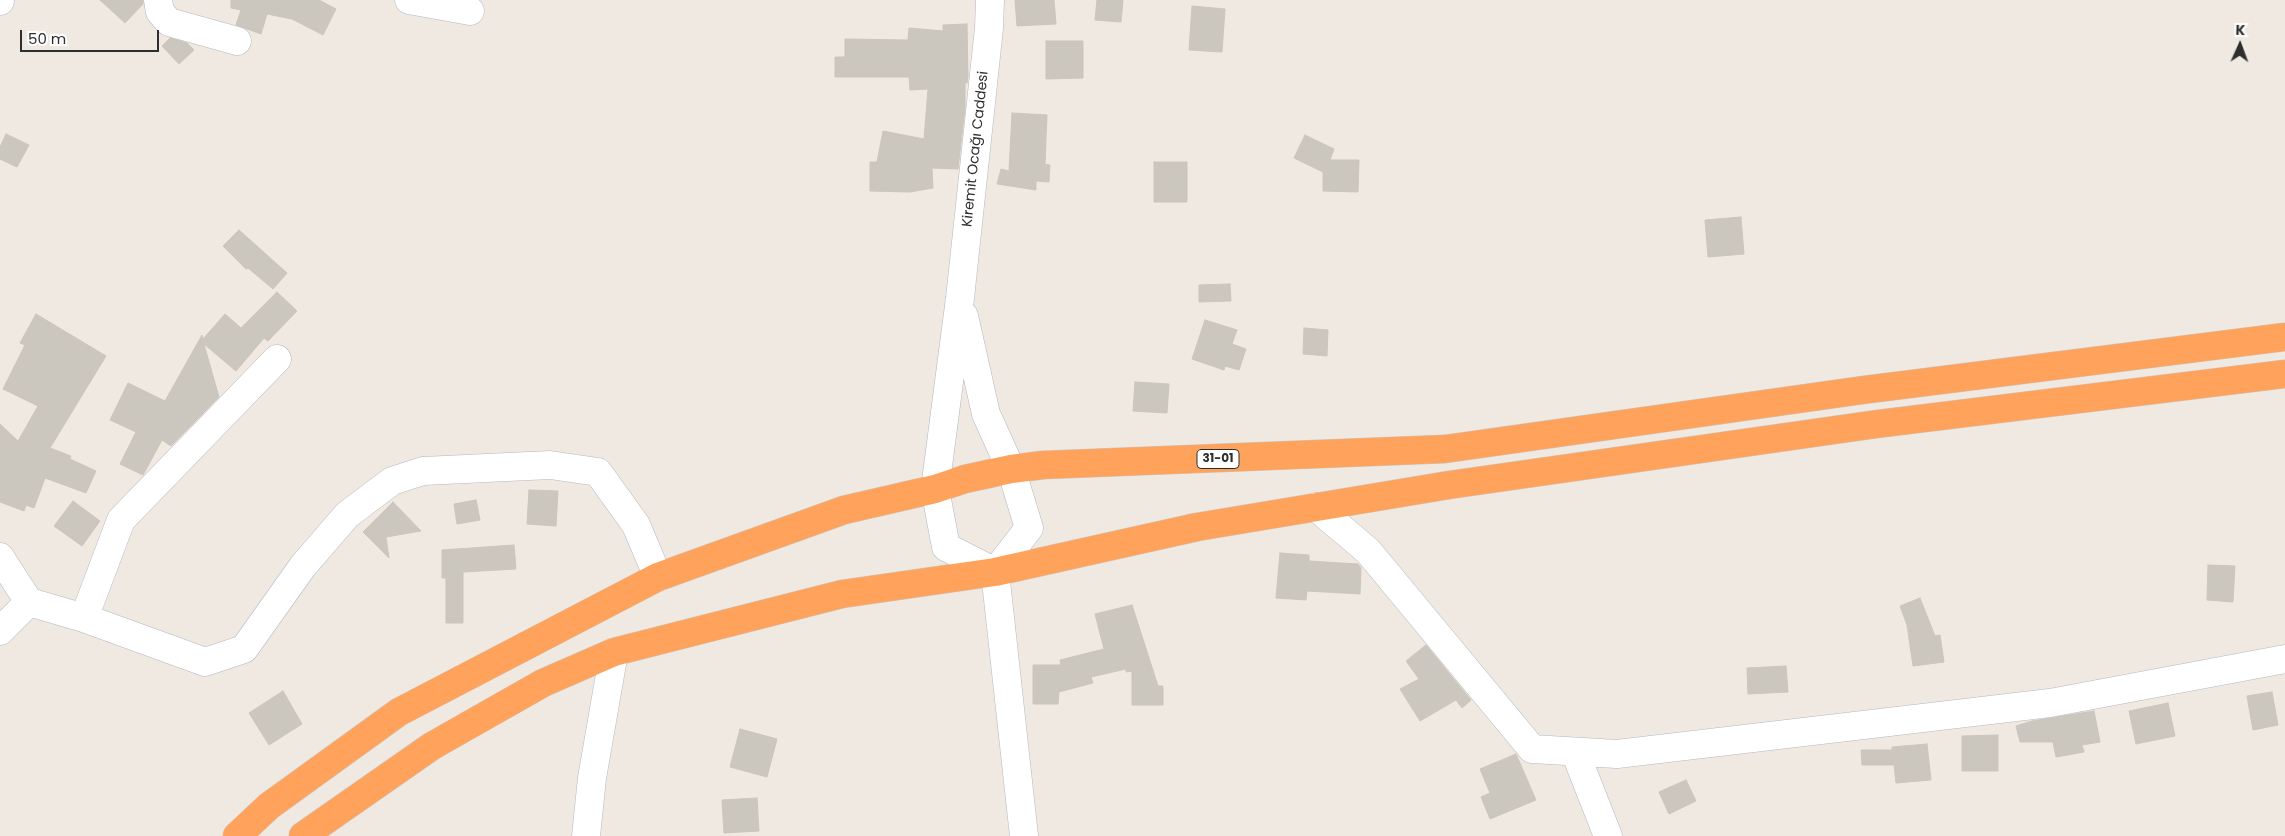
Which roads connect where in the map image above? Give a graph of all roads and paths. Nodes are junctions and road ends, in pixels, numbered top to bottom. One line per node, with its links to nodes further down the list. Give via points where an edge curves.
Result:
1 (158, 0): 5 (street, via 160,12 169,22)
2 (409, 0): 4 (street)
3 (990, 0): 6 (street, Kiremit Ocağı Caddesi)
4 (470, 11)
5 (237, 42)
6 (960, 298): 10 (street, via 986,414); 11 (street, Kiremit Ocağı Caddesi)
7 (2285, 337): 10 (highway, 31-01, via 1873,389 1444,449 1043,465)
8 (277, 359): 17 (street, via 121,520)
9 (2285, 374): 12 (highway, via 1877,424 1448,484)
10 (1011, 469): 11 (highway, 31-01); 14 (street, via 1029,528)
11 (935, 489): 14 (street, Kiremit Ocağı Caddesi, via 946,547); 15 (highway, 31-01, via 844,510)
12 (1316, 507): 14 (highway, via 1196,527); 21 (street, via 1368,551 1532,749)
13 (0, 557): 16 (street)
14 (995, 572): 19 (highway, via 842,594); 25 (street)
15 (658, 577): 17 (street, via 636,526 598,472 550,466 423,472 392,481 347,515 303,566 244,649 205,662); 22 (highway, 31-01, via 399,712 269,806)
16 (29, 602): 17 (street); 18 (street)
17 (84, 618)
18 (0, 631)
19 (614, 652): 23 (highway, via 543,683 432,746); 24 (street, via 592,778)
20 (2285, 659): 21 (street, via 2050,703 1617,754)
21 (1575, 752): 26 (street)
22 (237, 836)
23 (303, 836)
24 (586, 836)
25 (1024, 836)
26 (1608, 836)

